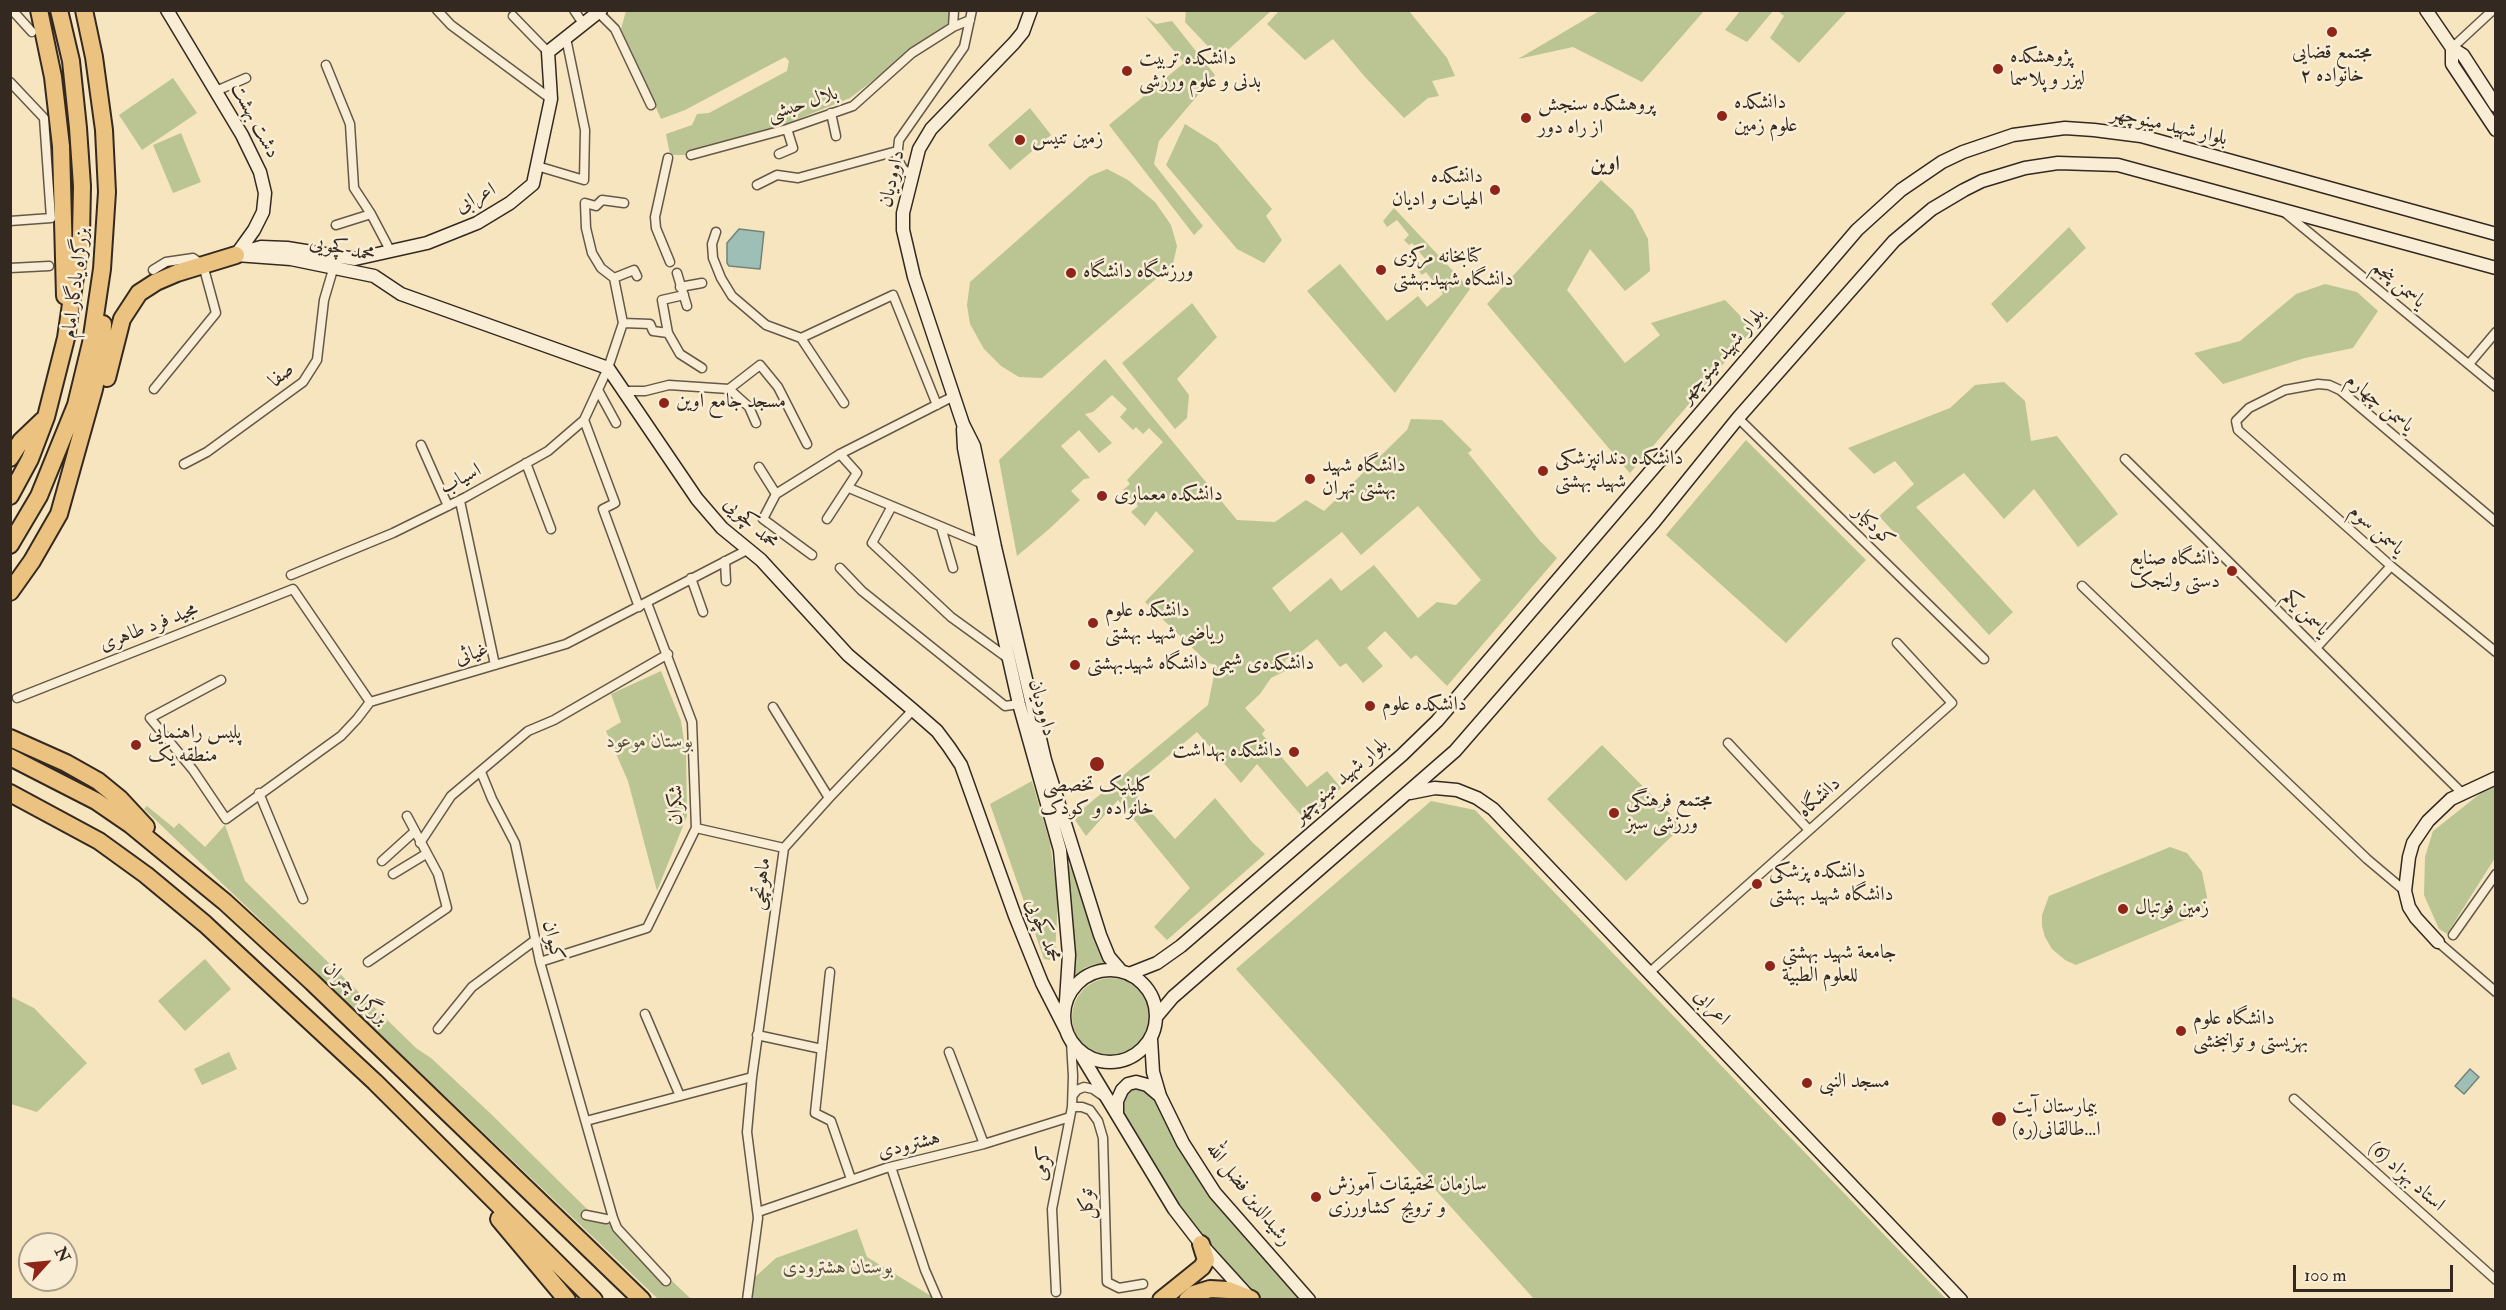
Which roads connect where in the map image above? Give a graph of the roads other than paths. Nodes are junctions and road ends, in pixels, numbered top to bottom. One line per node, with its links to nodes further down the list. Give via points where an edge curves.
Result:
1 (12, 10): 18 (street)
2 (39, 10): 66 (highway, via 53,77 61,147)
3 (59, 10): 66 (highway, بزرگراه یادگار امام, via 71,61 82,186 81,236)
4 (84, 10): 60 (highway, بزرگراه یادگار امام, via 104,130 106,223)
5 (166, 10): 25 (main road, دشت بهشت)
6 (437, 10): 26 (street, via 451,25)
7 (574, 10): 16 (street)
8 (954, 10): 17 (street)
9 (972, 10): 15 (street)
10 (1031, 10): 38 (main road, داوودیان, via 1014,44 931,129)
11 (2426, 10): 20 (main road)
12 (2493, 10): 20 (street)
13 (600, 12): 16 (main road); 27 (street, via 615,29)
14 (513, 16): 21 (street)
15 (970, 20): 17 (street, بلال حبشی); 33 (street, via 964,47 905,130)
16 (584, 25): 19 (main road)
17 (953, 27): 29 (street, بلال حبشی, via 912,54 853,106)
18 (32, 32)
19 (566, 38): 21 (main road); 37 (street, via 585,130 584,180)
20 (2452, 48): 28 (main road, via 2463,54); 31 (main road, via 2452,64)
21 (549, 52): 26 (main road, اعرابی)
22 (326, 65): 42 (street, via 350,124 354,188)
23 (246, 78): 25 (street)
24 (10, 82): 43 (street, via 44,118 51,218)
25 (216, 91): 48 (main road, دشت بهشت, via 256,163 265,193 263,212)
26 (551, 99): 37 (main road, اعرابی)
27 (651, 105)
28 (2496, 106)
29 (831, 113): 30 (street, بلال حبشی); 32 (street)
30 (787, 129): 34 (street, via 793,148); 35 (street, بلال حبشی)
31 (2496, 130)
32 (836, 136)
33 (897, 151): 38 (street, via 900,164); 39 (street, via 798,178 777,175)
34 (779, 154)
35 (691, 155)
36 (668, 158): 49 (street, via 655,217)
37 (537, 166): 47 (main road, اعرابی, via 533,184 477,223)
38 (911, 175): 76 (main road, داوودیان, via 903,213 906,247)
39 (757, 185)
40 (624, 203): 58 (street, via 585,203 591,253)
41 (2280, 209): 54 (main road); 68 (street, یاسمن پنجم); 80 (main road, via 2118,165 2058,163 1982,181 1932,209 1894,242)
42 (371, 214): 44 (street); 47 (street)
43 (10, 221)
44 (336, 225)
45 (716, 232): 67 (street, via 713,258 732,296 766,325)
46 (2495, 234): 167 (main road, بلوار شهید مینوچهر, via 2141,136 2065,128 2013,135 1942,162 1901,190 1857,230 1437,721 1181,946 1157,963)
47 (391, 252): 48 (main road, اعرابی, via 355,259 261,247)
48 (236, 255): 50 (highway); 52 (main road, محمد کچویی)
49 (670, 262)
50 (203, 265): 55 (street, via 193,258 181,259); 72 (street, via 215,317); 94 (highway, via 156,282 129,305 86,459)
51 (50, 266): 53 (street)
52 (334, 266): 69 (main road, محمد کچویی, via 374,276 402,294); 92 (street, صفا, via 324,300 317,360 303,382 207,452)
53 (10, 268)
54 (2496, 268)
55 (153, 270)
56 (677, 273): 61 (street)
57 (637, 276): 58 (street, via 634,270)
58 (614, 278): 63 (street)
59 (702, 283): 61 (street)
60 (99, 288): 94 (highway, via 102,351); 106 (highway, بزرگراه یادگار امام, via 76,405 39,496)
61 (682, 291): 62 (street); 65 (street, via 662,300)
62 (687, 306)
63 (623, 323): 65 (street, via 650,324 653,331); 69 (street, اسیاب)
64 (2496, 332): 68 (street)
65 (668, 333): 70 (street, via 680,354)
66 (66, 338): 79 (highway, بزرگراه یادگار امام)
67 (801, 338): 77 (street); 78 (street, via 893,295)
68 (2469, 364): 71 (street, یاسمن پنجم)
69 (608, 368): 74 (street, اسیاب); 75 (main road, محمد کچویی)
70 (702, 368)
71 (2496, 387)
72 (154, 389)
73 (729, 389): 75 (street, via 669,385); 83 (street, via 749,406); 86 (street, via 760,365 778,387)
74 (598, 390): 81 (street, اسیاب); 82 (street)
75 (624, 391): 107 (main road, محمد کچویی, via 666,460 728,533)
76 (954, 396): 78 (street); 84 (main road, داوودیان)
77 (844, 403)
78 (937, 405): 88 (street)
79 (46, 417): 89 (highway); 97 (highway, بزرگراه یادگار امام, via 30,459)
80 (1738, 417): 125 (street, کودکیار); 143 (main road, via 1654,522 1462,743)
81 (584, 420): 91 (street, اسیاب, via 548,451); 118 (street, شکران, via 615,503 603,509)
82 (616, 423)
83 (756, 423)
84 (963, 424): 105 (main road, داوودیان); 153 (main road, داوودیان, via 974,446)
85 (2238, 430): 102 (street, یاسمن چهارم, via 2236,421 2241,413 2285,390 2329,385 2340,390); 110 (street, یاسمن سوم)
86 (807, 444)
87 (421, 445): 99 (street)
88 (840, 454): 95 (street, via 857,473); 96 (street)
89 (10, 458)
90 (2125, 459): 121 (street, یاسمن یکم)
91 (526, 463): 98 (street, اسیاب); 104 (street)
92 (184, 464)
93 (759, 467): 96 (street)
94 (71, 471): 117 (highway, via 59,514)
95 (849, 488): 100 (street); 101 (street)
96 (776, 494): 108 (street, via 763,519)
97 (10, 495)
98 (460, 501): 99 (street, اسیاب); 126 (street)
99 (448, 506): 113 (street, اسیاب)
100 (892, 506): 103 (street); 124 (street, via 872,543 951,617)
101 (827, 519)
102 (2496, 522)
103 (941, 527): 105 (street); 112 (street)
104 (551, 529)
105 (983, 544): 124 (main road, داوودیان)
106 (10, 545)
107 (749, 549): 109 (street, غیاثی); 132 (main road, محمد کچویی, via 848,655)
108 (812, 555)
109 (725, 561): 114 (street, غیاثی); 115 (street)
110 (2391, 566): 121 (street); 122 (street, یاسمن سوم)
111 (840, 568): 130 (street, via 862,591 1005,706)
112 (953, 568)
113 (291, 575)
114 (691, 578): 118 (street, غیاثی); 119 (street)
115 (726, 581)
116 (2082, 586): 159 (street)
117 (10, 592)
118 (643, 605): 123 (street, شکران); 126 (street, غیاثی, via 566,644)
119 (703, 612)
120 (1898, 644): 149 (street, دانشگاه, via 1952,703)
121 (2316, 648): 140 (street, یاسمن یکم)
122 (2496, 652)
123 (668, 654): 138 (street, via 528,731); 148 (street, شکران, via 692,722)
124 (1009, 659): 130 (main road, داوودیان)
125 (1984, 659)
126 (495, 665): 129 (street, غیاثی)
127 (221, 680): 142 (street, via 150,718 193,770 226,819)
128 (17, 698): 129 (street, مجید فرد طاهری, via 293,589)
129 (370, 702): 142 (street, via 341,735)
130 (1019, 704): 153 (main road, داوودیان)
131 (773, 707): 144 (street)
132 (913, 710): 144 (street, ماهوتچی); 176 (main road, محمد کچویی, via 937,731 961,765 1042,983)
133 (10, 724): 137 (highway)
134 (10, 738): 137 (highway)
135 (1728, 743): 149 (street)
136 (10, 757): 155 (highway, بزرگراه چمران, via 96,801)
137 (55, 757): 155 (highway, via 98,781 120,799)
138 (481, 772): 151 (street, via 451,796); 162 (street, کیوان, via 515,843)
139 (2496, 778): 140 (main road)
140 (2462, 792): 159 (main road, via 2437,811 2417,836 2409,857)
141 (10, 793): 146 (highway)
142 (259, 793): 160 (street)
143 (1409, 793): 168 (main road, اعرابی, via 1436,788 1457,790 1493,809); 172 (main road)
144 (829, 798): 152 (street, ماهوتچی)
145 (10, 799): 146 (highway)
146 (35, 805): 188 (highway, via 99,841 205,924)
147 (406, 816): 150 (street)
148 (696, 828): 152 (street); 165 (street, شکران, via 647,928)
149 (1809, 830): 168 (street, دانشگاه)
150 (414, 832): 151 (street); 156 (street)
151 (420, 843): 154 (street)
152 (784, 848): 174 (street, ماهوتچی)
153 (1065, 848): 167 (main road, داوودیان, via 1109,957); 170 (main road, داوودیان, via 1069,955)
154 (426, 854): 157 (street); 164 (street, via 438,874 447,908)
155 (177, 861): 202 (highway, بزرگراه چمران, via 312,982)
156 (382, 861)
157 (393, 874)
158 (2496, 874): 161 (street)
159 (2405, 891): 163 (main road, via 2416,918)
160 (303, 899)
161 (2453, 935)
162 (534, 941): 165 (street, کیوان); 173 (street, via 472,987)
163 (2438, 942): 169 (street)
164 (368, 962)
165 (540, 962): 187 (street, کیوان)
166 (830, 972): 177 (street)
167 (1125, 972): 170 (main road, via 1094,973 1082,979); 172 (main road, via 1149,991)
168 (1650, 972): 209 (main road, اعرابی)
169 (2496, 992)
170 (1066, 1001): 176 (main road, via 1064,1022)
171 (645, 1014): 181 (street)
172 (1156, 1016): 175 (main road)
173 (438, 1029)
174 (757, 1035): 177 (street); 179 (street, ماهوتچی)
175 (1151, 1039): 176 (main road, via 1136,1054 1117,1062 1090,1058); 182 (main road, رشیدالدین فضل الله, via 1153,1072)
176 (1072, 1041): 180 (street, کرمی); 185 (main road)
177 (822, 1049): 191 (street, via 815,1113 831,1121)
178 (949, 1052): 189 (street)
179 (752, 1077): 181 (street); 192 (street, ماهوتچی, via 747,1137)
180 (1072, 1095): 184 (street, کرمی); 185 (street, via 1077,1089 1093,1089)
181 (680, 1096): 187 (street)
182 (1160, 1096): 185 (main road, via 1137,1082 1128,1084); 208 (main road, رشیدالدین فضل الله, via 1183,1143 1215,1193)
183 (2294, 1099): 196 (street, استاد بهزاد (6))
184 (1072, 1107): 186 (street, کرمی); 198 (street, توکل, via 1090,1110 1098,1121 1102,1138 1107,1282 1119,1288)
185 (1114, 1109): 195 (main road, via 1157,1184)
186 (1070, 1117): 189 (street, هشترودی); 199 (street, کرمی, via 1052,1209)
187 (586, 1121): 194 (street, کیوان)
188 (424, 1131): 200 (highway); 201 (highway)
189 (984, 1144): 190 (street, هشترودی)
190 (891, 1167): 191 (street, هشترودی); 204 (street)
191 (851, 1179): 192 (street, هشترودی)
192 (758, 1212): 203 (street, ماهوتچی)
193 (586, 1215): 194 (street)
194 (610, 1218): 197 (street, کیوان)
195 (1201, 1244): 205 (highway, via 1206,1260 1202,1267); 207 (main road)
196 (2496, 1280)
197 (666, 1281)
198 (1143, 1284)
199 (1056, 1292)
200 (567, 1299)
201 (594, 1299)
202 (642, 1299)
203 (747, 1299)
204 (938, 1299)
205 (1161, 1299)
206 (1187, 1299): 207 (highway, via 1210,1289 1228,1290)
207 (1251, 1299)
208 (1309, 1299)
209 (1961, 1299)

